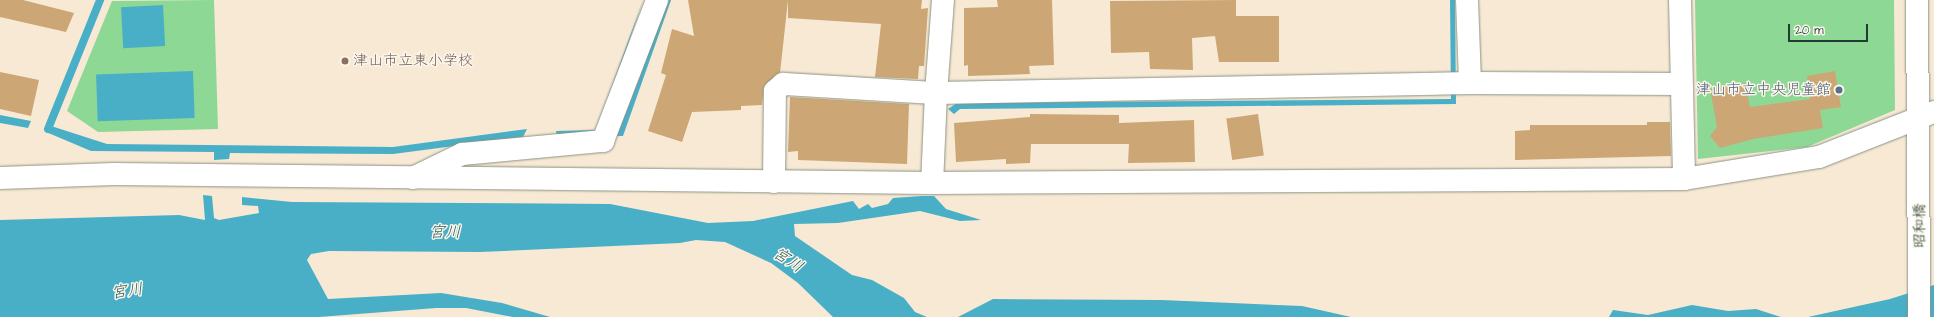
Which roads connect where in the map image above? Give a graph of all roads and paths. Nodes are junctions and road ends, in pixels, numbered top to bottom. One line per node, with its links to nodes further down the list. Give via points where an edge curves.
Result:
1 (657, 0): 12 (street, via 603,141 462,154)
2 (943, 0): 8 (street)
3 (1467, 0): 6 (street)
4 (1680, 0): 7 (street)
5 (1917, 0): 9 (street, 昭和橋)
6 (1470, 83): 7 (street); 8 (street)
7 (1680, 84): 11 (street)
8 (936, 93): 13 (street, via 783,84 775,91); 14 (street)
9 (1924, 121): 11 (street, via 1819,157); 15 (street, 昭和橋)
10 (0, 178): 12 (street, via 114,174)
11 (1684, 179): 14 (street)
12 (408, 180): 13 (street)
13 (774, 182): 14 (street)
14 (932, 183)
15 (1919, 317)

